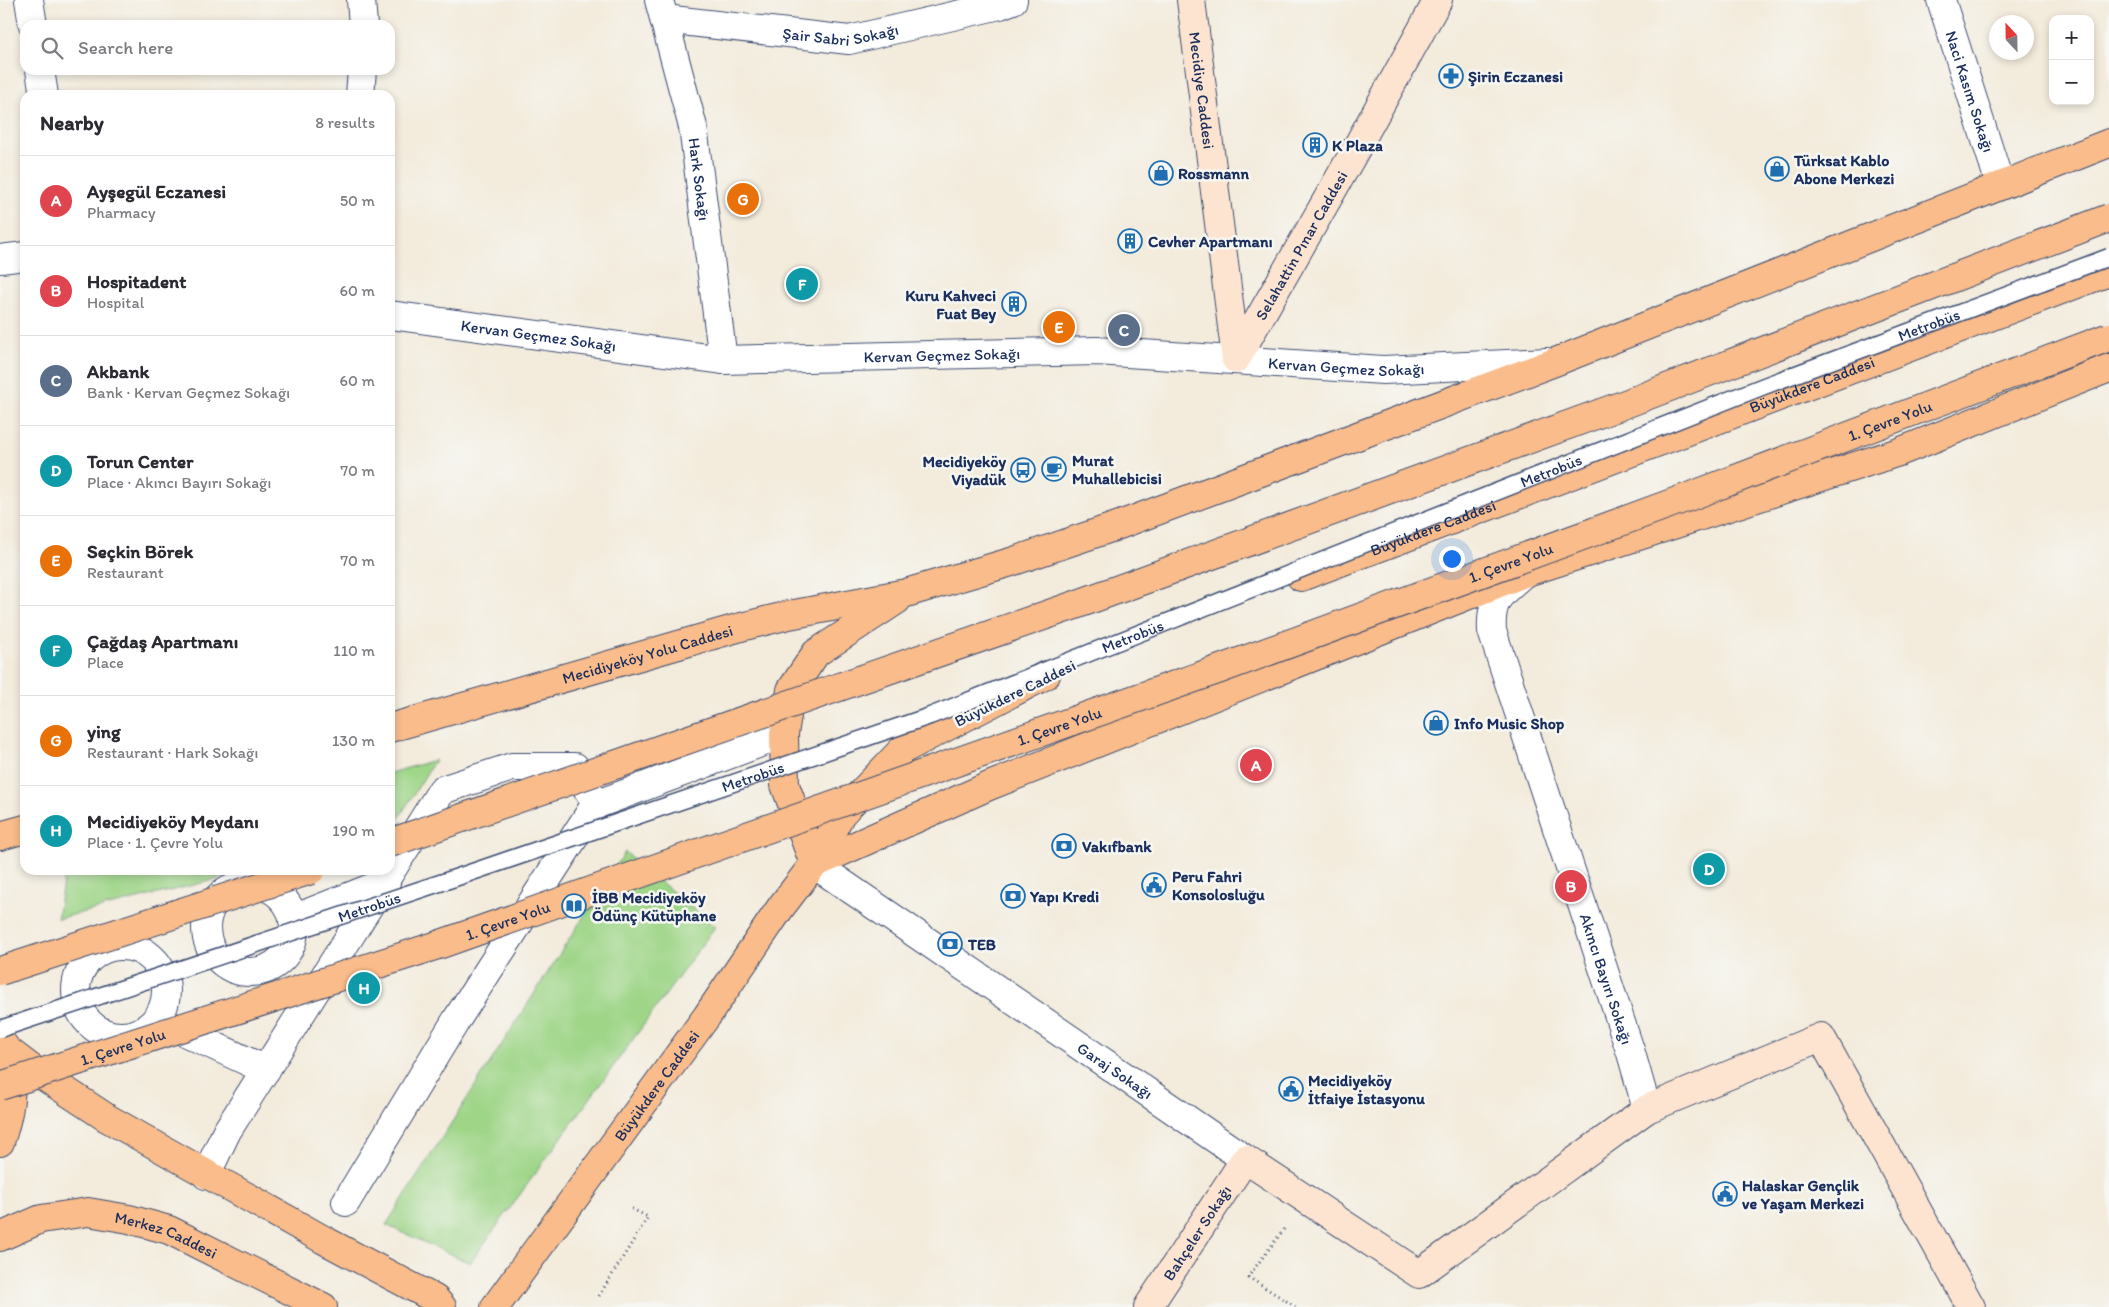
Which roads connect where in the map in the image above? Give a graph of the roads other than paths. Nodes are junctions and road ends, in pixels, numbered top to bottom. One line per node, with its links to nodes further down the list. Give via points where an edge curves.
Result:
1 (29, 0): 8 (street)
2 (361, 0): 9 (street)
3 (1013, 0): 7 (street, Şair Sabri Sokağı, via 849,40)
4 (1191, 0): 23 (street, Mecidiye Caddesi)
5 (1438, 0): 23 (street, Selahattin Pınar Caddesi)
6 (1940, 0): 15 (street, Naci Kasım Sokağı)
7 (662, 10): 24 (street, Hark Sokağı, via 693,127)
8 (32, 20)
9 (363, 20)
10 (41, 75): 12 (street)
11 (362, 75): 13 (street)
12 (43, 90)
13 (360, 90)
14 (2109, 143): 15 (main road)
15 (2000, 184): 25 (main road)
16 (2109, 218): 34 (main road, bridge, via 1620,406 1078,604)
17 (20, 256): 19 (street)
18 (2109, 257): 43 (lane, Metrobüs, bridge, via 1764,386 930,716 446,881)
19 (0, 258)
20 (2109, 272): 35 (main road, Büyükdere Caddesi, via 1056,669 902,750 841,814)
21 (395, 316): 24 (street, Kervan Geçmez Sokağı)
22 (2109, 337): 45 (main road, 1. Çevre Yolu, bridge, via 1682,499 1149,694 457,938)
23 (1236, 359): 24 (street, Kervan Geçmez Sokağı, via 1097,351); 25 (street, Kervan Geçmez Sokağı, via 1383,370)
24 (723, 360)
25 (1555, 362): 28 (main road, via 1114,527)
26 (2109, 368): 27 (main road, Büyükdere Caddesi, via 1899,452)
27 (1524, 574): 35 (main road, Büyükdere Caddesi, via 989,786); 46 (street, Akıncı Bayırı Sokağı, via 1497,597 1491,614 1492,631)
28 (906, 593): 29 (main road, Mecidiyeköy Yolu Caddesi, via 741,627); 30 (main road, via 816,653 791,690)
29 (395, 727)
30 (784, 734): 31 (street); 35 (main road, via 785,785)
31 (596, 805): 36 (street, via 575,767 512,767 442,790); 50 (street, via 457,1019)
32 (20, 830): 33 (main road)
33 (0, 836)
34 (395, 841)
35 (814, 864): 48 (street, Garaj Sokağı); 54 (main road, Büyükdere Caddesi)
36 (395, 867)
37 (296, 875): 41 (main road, bridge)
38 (390, 875): 39 (street)
39 (386, 882): 40 (street); 44 (street)
40 (293, 919)
41 (0, 971)
42 (156, 1019): 44 (street)
43 (2, 1040): 47 (main road, via 12,1087); 49 (main road, via 62,1090)
44 (266, 1070): 49 (street, via 227,1131)
45 (0, 1086)
46 (1647, 1109): 48 (street, Garaj Sokağı, via 1419,1274); 56 (street, via 1821,1037)
47 (0, 1142)
48 (1245, 1159): 55 (street, Bahçeler Sokağı)
49 (206, 1175): 53 (main road, via 435,1299)
50 (346, 1202)
51 (0, 1237): 52 (main road, Merkez Caddesi, via 41,1219 88,1212 129,1219 169,1230)
52 (323, 1307)
53 (442, 1307)
54 (495, 1307)
55 (1148, 1307)
56 (1970, 1307)

